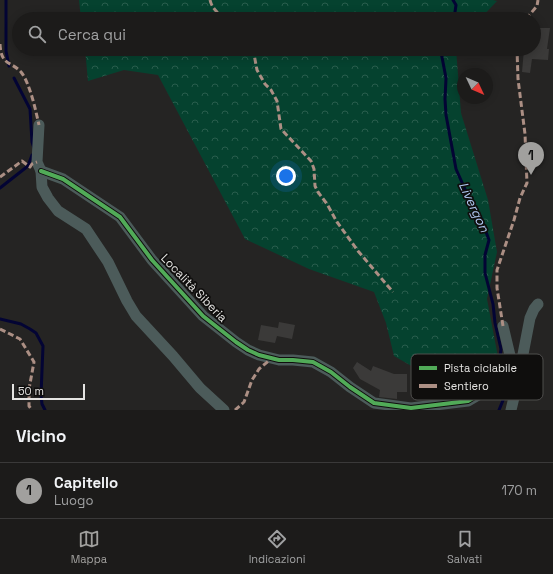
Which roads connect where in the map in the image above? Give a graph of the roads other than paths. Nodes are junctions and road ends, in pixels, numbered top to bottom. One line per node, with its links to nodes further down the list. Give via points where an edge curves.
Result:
1 (40, 125): 2 (street, via 37,162)
2 (41, 172): 7 (street, Località Siberia, via 63,179 120,217 152,260 203,316 248,350 271,358 313,362 374,403 411,408); 9 (street, via 42,187 48,198 58,211 86,229 108,262 136,316 200,388)
3 (538, 304): 6 (street, via 530,318)
4 (503, 326): 5 (street)
5 (507, 354)
6 (518, 354)
7 (470, 400)
8 (511, 400): 10 (street)
9 (224, 410)
10 (511, 410)

